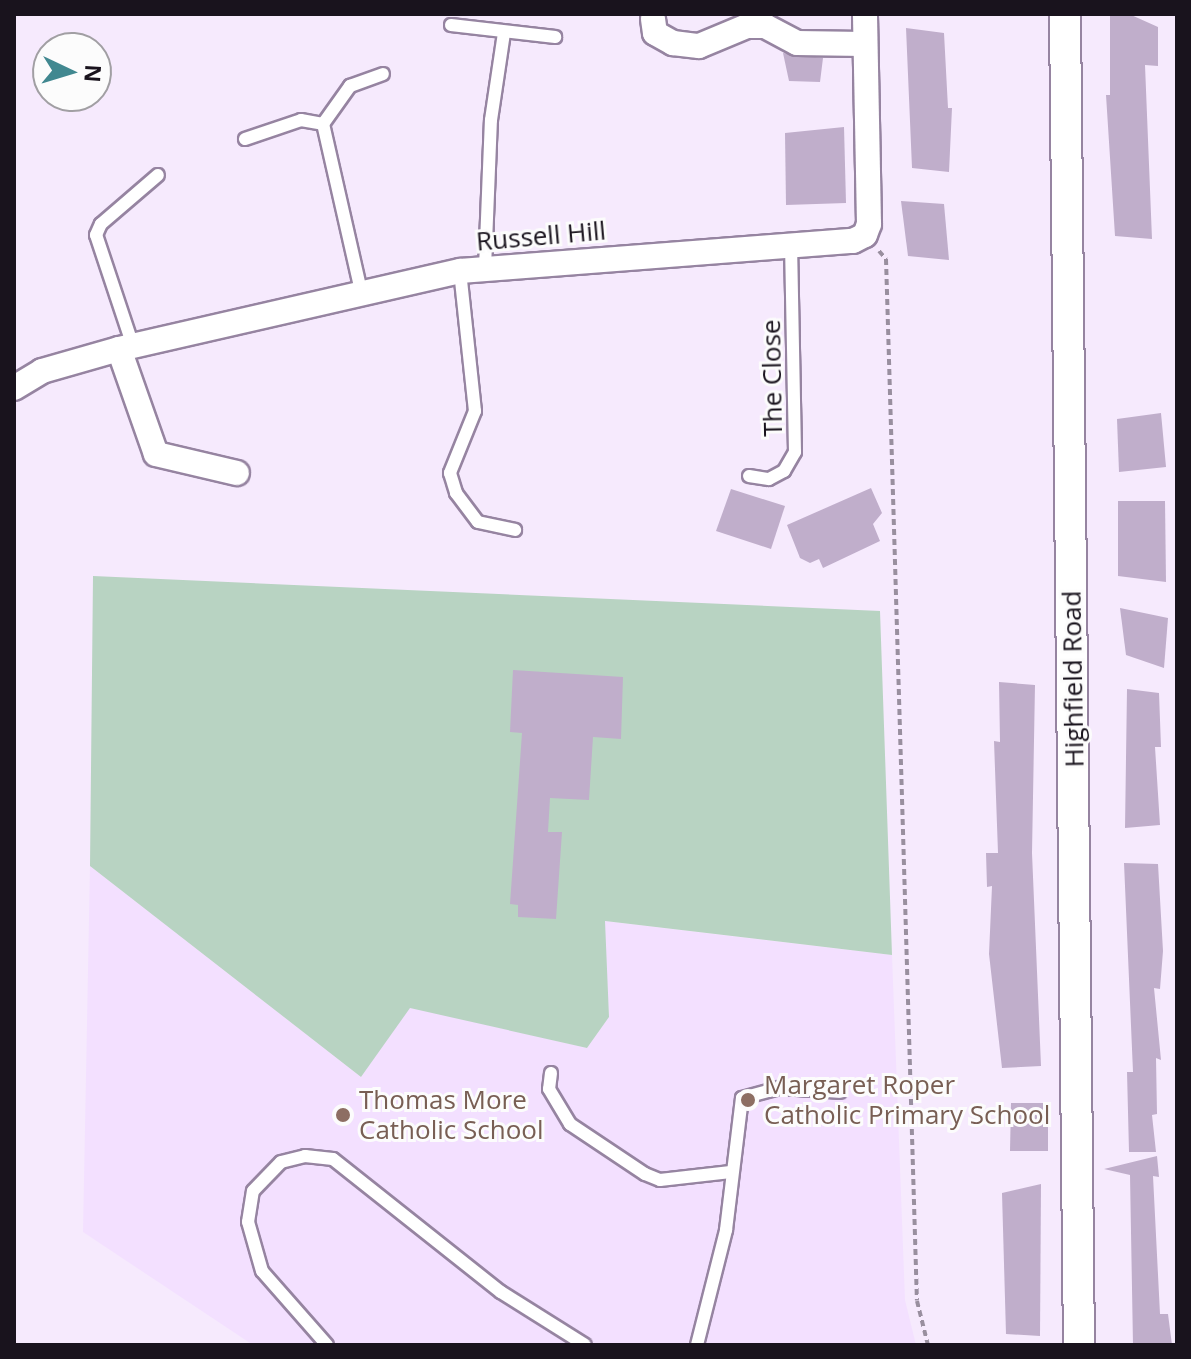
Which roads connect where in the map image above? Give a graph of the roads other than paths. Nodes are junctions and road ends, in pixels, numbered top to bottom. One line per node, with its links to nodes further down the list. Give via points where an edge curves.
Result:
1 (865, 14): 7 (street)
2 (1065, 14): 27 (street, Highfield Road)
3 (653, 19): 7 (street, via 655,33 673,43 699,46 747,26 765,26 797,43)
4 (451, 25): 5 (lane)
5 (504, 33): 6 (lane); 13 (lane, via 491,120)
6 (555, 37)
7 (864, 44): 12 (street, Russell Hill, via 865,235 853,241)
8 (383, 74): 9 (lane, via 350,86)
9 (323, 124): 10 (lane, via 301,120); 15 (lane)
10 (245, 139)
11 (158, 175): 16 (lane, via 101,224 96,235)
12 (791, 244): 13 (street, Russell Hill); 19 (lane, The Close, via 795,452 784,471 769,479)
13 (485, 268): 14 (street, Russell Hill)
14 (460, 271): 15 (street, Russell Hill); 20 (lane, via 475,411 450,473 456,493 478,522)
15 (361, 291): 16 (street, Russell Hill)
16 (126, 348): 17 (street, Russell Hill, via 42,371); 18 (street, via 156,454)
17 (14, 388)
18 (237, 473)
19 (749, 476)
20 (515, 530)
21 (551, 1073): 23 (lane, via 549,1089 570,1124 645,1174 660,1180)
22 (840, 1092): 23 (lane, via 780,1088 742,1098)
23 (731, 1172): 26 (lane, via 726,1230)
24 (327, 1345): 25 (lane, via 262,1271 248,1222 253,1191 281,1162 305,1156 333,1159 501,1292)
25 (585, 1345)
26 (697, 1345)
27 (1079, 1345)

